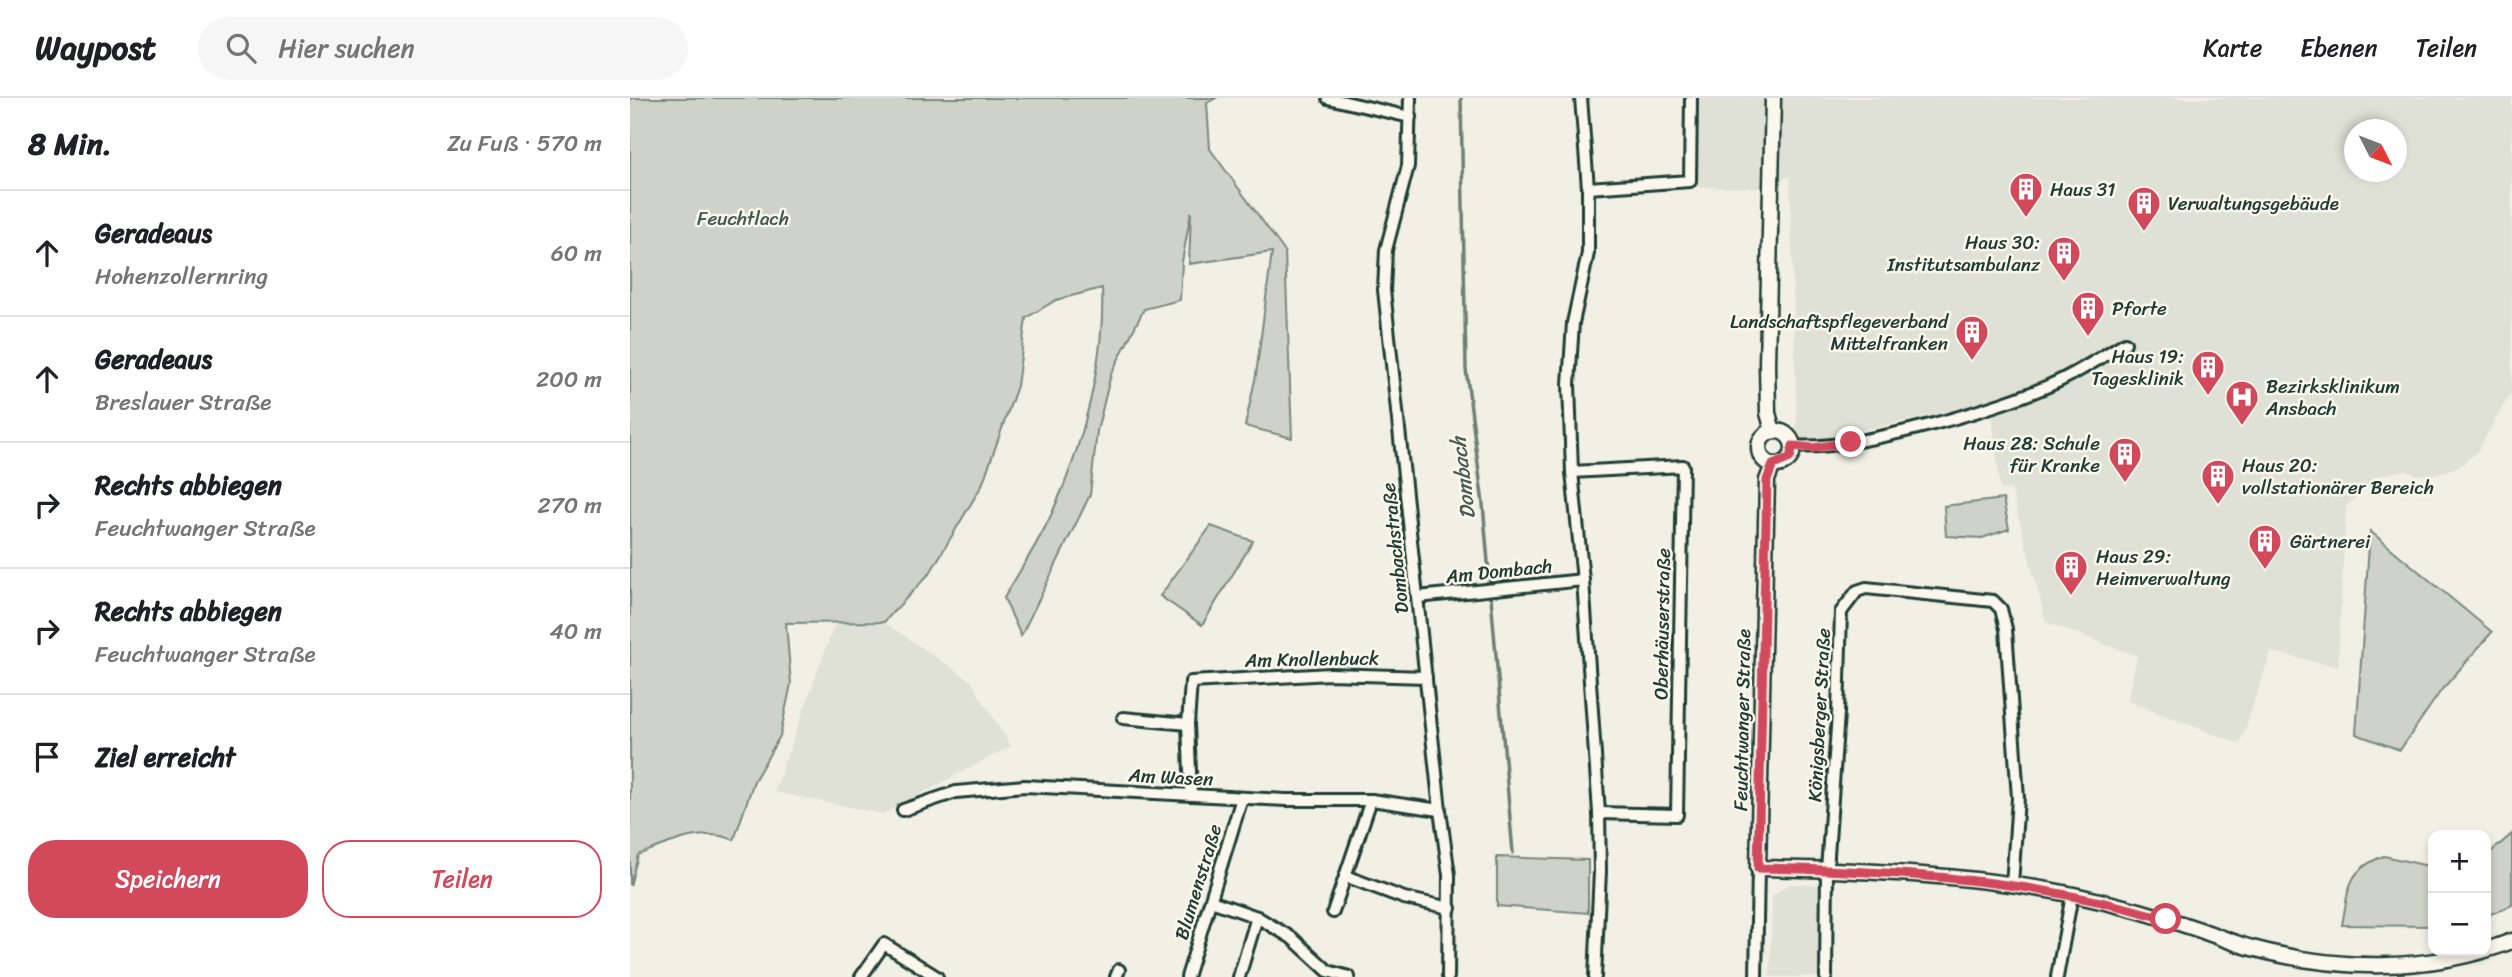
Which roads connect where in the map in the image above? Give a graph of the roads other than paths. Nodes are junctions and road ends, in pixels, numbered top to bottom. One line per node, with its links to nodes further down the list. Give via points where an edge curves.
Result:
1 (1328, 98): 6 (street)
2 (1410, 98): 6 (street, Dombachstraße)
3 (1581, 98): 7 (street)
4 (1691, 98): 7 (street, via 1690,181)
5 (1773, 98): 9 (main road, via 1767,365)
6 (1409, 117): 14 (street, Dombachstraße, via 1408,166 1386,250 1384,290)
7 (1588, 188): 12 (street, via 1588,253 1573,323 1569,384)
8 (2125, 343): 10 (street, via 2061,380 2022,396 1851,442)
9 (1773, 430): 10 (main road, via 1789,436); 11 (main road, via 1763,436 1759,448 1763,459)
10 (1793, 446): 11 (main road, via 1790,458)
11 (1773, 465): 24 (main road, Feuchtwanger Straße, via 1767,480)
12 (1572, 472): 13 (street); 23 (street, Oberhäuserstraße, via 1683,466 1677,815)
13 (1583, 580): 14 (street, Am Dombach); 23 (street)
14 (1418, 597): 15 (street, Dombachstraße)
15 (1426, 677): 17 (street, Am Knollenbuck, via 1330,674 1199,680 1191,682); 22 (street, Dombachstraße)
16 (1124, 718): 17 (street)
17 (1188, 723): 18 (street)
18 (1191, 795): 19 (street, Am Wasen); 21 (street, Am Wasen, via 1025,786 956,792)
19 (1242, 798): 20 (street, Am Wasen); 29 (street, Blumenstraße)
20 (1371, 800): 22 (street, Am Wasen); 26 (street)
21 (903, 810)
22 (1440, 810): 30 (street, Dombachstraße)
23 (1599, 813): 40 (street)
24 (1758, 868): 25 (main road); 41 (street, Feuchtwanger Straße)
25 (1827, 870): 27 (main road); 27 (street, Königsberger Straße, via 1841,612 1857,591 1866,588 1993,601 2001,609 2018,798); 42 (street, Königsberger Straße)
26 (1345, 876): 30 (street, via 1404,898); 31 (street)
27 (2012, 885): 28 (main road)
28 (2072, 895): 33 (main road, via 2144,912 2251,948 2327,964 2388,965 2445,958 2483,952); 43 (street)
29 (1211, 901): 32 (street); 36 (street, Blumenstraße)
30 (1450, 908): 39 (street, Dombachstraße)
31 (1333, 912)
32 (1257, 917): 37 (street); 38 (street, via 1292,937 1328,971)
33 (2512, 940)
34 (861, 977): 35 (street, via 884,944)
35 (937, 977)
36 (1187, 977)
37 (1239, 977)
38 (1349, 977)
39 (1448, 977)
40 (1595, 977)
41 (1756, 977)
42 (1826, 977)
43 (2057, 977)

